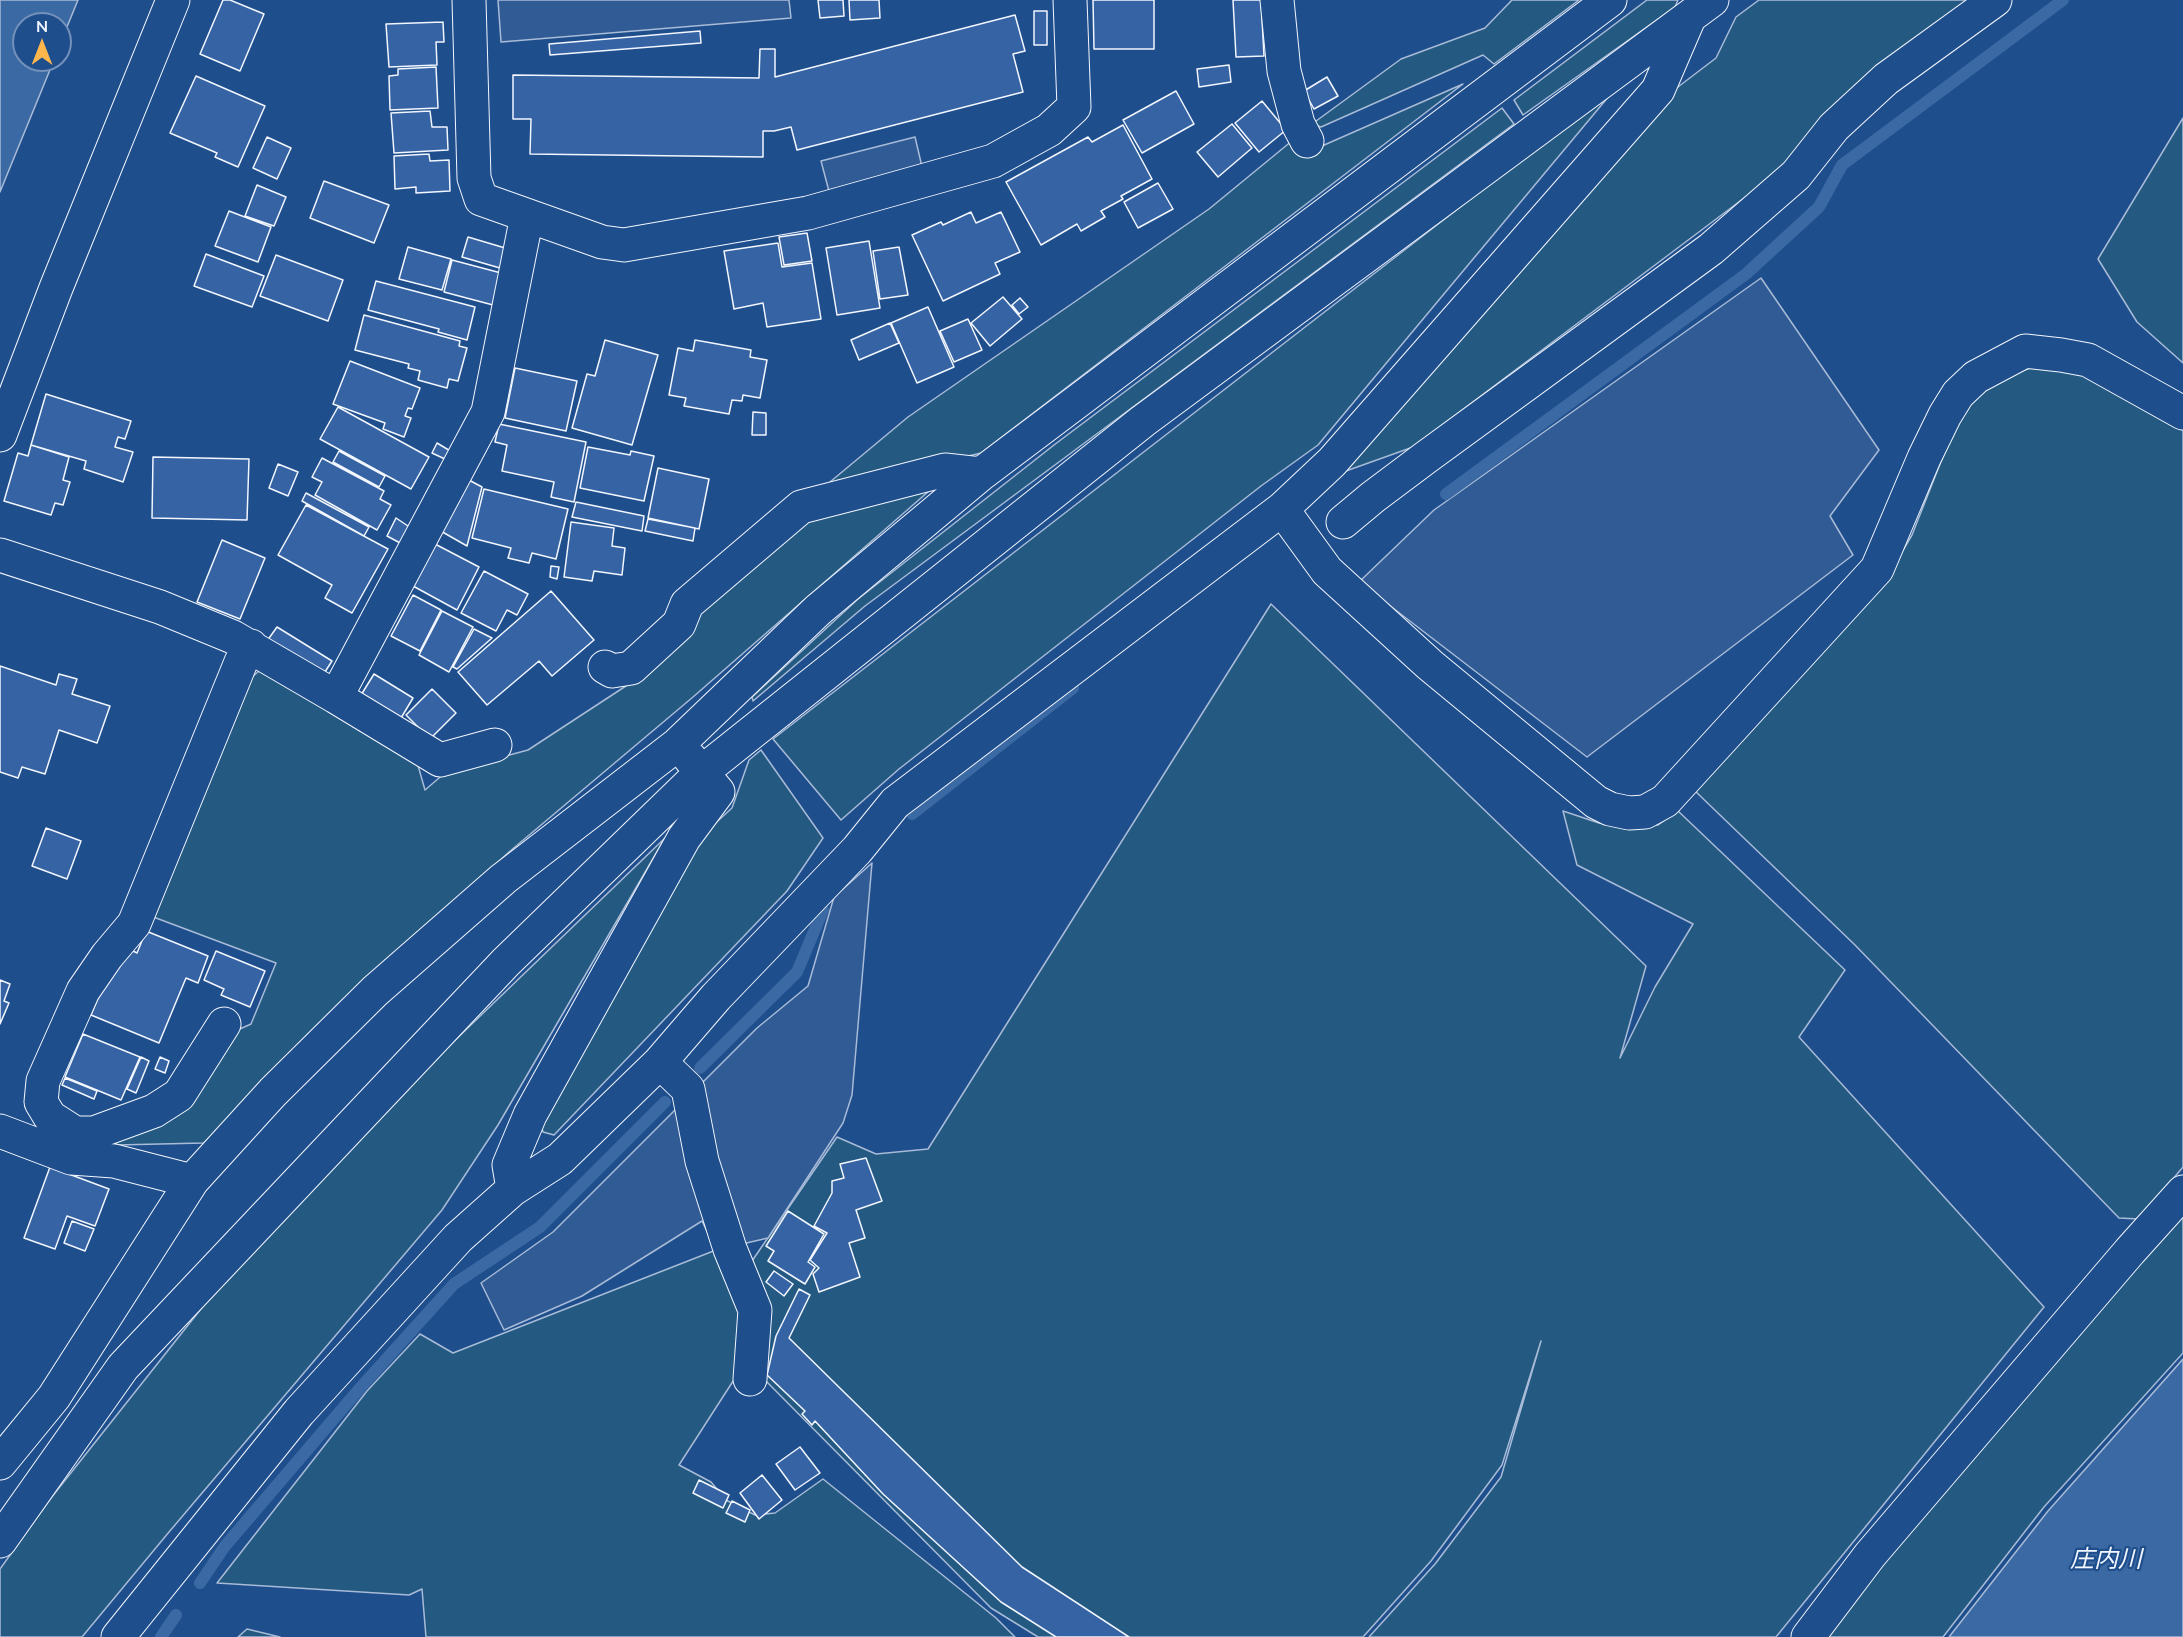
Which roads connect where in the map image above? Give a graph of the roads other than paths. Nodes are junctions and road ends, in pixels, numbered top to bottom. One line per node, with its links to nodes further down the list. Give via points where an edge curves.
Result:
1 (173, 0): 11 (street)
2 (468, 0): 9 (street, via 474,178 481,199)
3 (1070, 0): 9 (street, via 1074,107 1049,130 993,161 808,213 624,245 602,242)
4 (1277, 0): 8 (street, via 1284,71 1298,124)
5 (1610, 0): 12 (street)
6 (1995, 0): 14 (street, via 1886,79 1834,127 1796,176 1711,249 1416,464)
7 (1700, 5): 13 (street, via 1658,90 1332,462); 21 (street, via 1143,421)
8 (1307, 141)
9 (527, 216): 18 (street, via 488,412)
10 (2183, 413): 13 (street, via 2088,360 2061,355 2025,351 1976,377 1958,394 1945,415 1878,569 1665,801 1645,812 1629,813 1596,802 1430,665 1327,571)
11 (0, 435)
12 (981, 474): 17 (street, via 945,470 801,507 687,604 679,624 631,668 612,671); 19 (street, via 818,609)
13 (1282, 509): 23 (street, via 895,803 857,850 716,997)
14 (1343, 522)
15 (0, 555): 16 (street, via 160,607)
16 (251, 646): 18 (street); 25 (street, via 134,924 83,992 43,1080 40,1102 50,1118)
17 (605, 667)
18 (336, 697): 20 (street, via 440,760)
19 (678, 744): 21 (street); 26 (street, via 503,879 375,991 273,1092)
20 (495, 745)
21 (702, 772): 27 (street, via 718,792 684,838 530,1115 510,1165); 31 (street, via 506,962 123,1367)
22 (224, 1024): 25 (street, via 179,1095 154,1111 94,1133)
23 (660, 1062): 27 (street, via 560,1159); 29 (street, via 688,1089 702,1161 730,1249 755,1310)
24 (0, 1131): 25 (street, via 71,1158)
25 (89, 1146): 26 (street, via 114,1161)
26 (192, 1181): 30 (street, via 54,1397)
27 (513, 1189): 32 (street, via 458,1238 299,1412)
28 (2183, 1192): 33 (street, via 1870,1556)
29 (750, 1379)
30 (0, 1463)
31 (0, 1541)
32 (118, 1637)
33 (1808, 1637)

